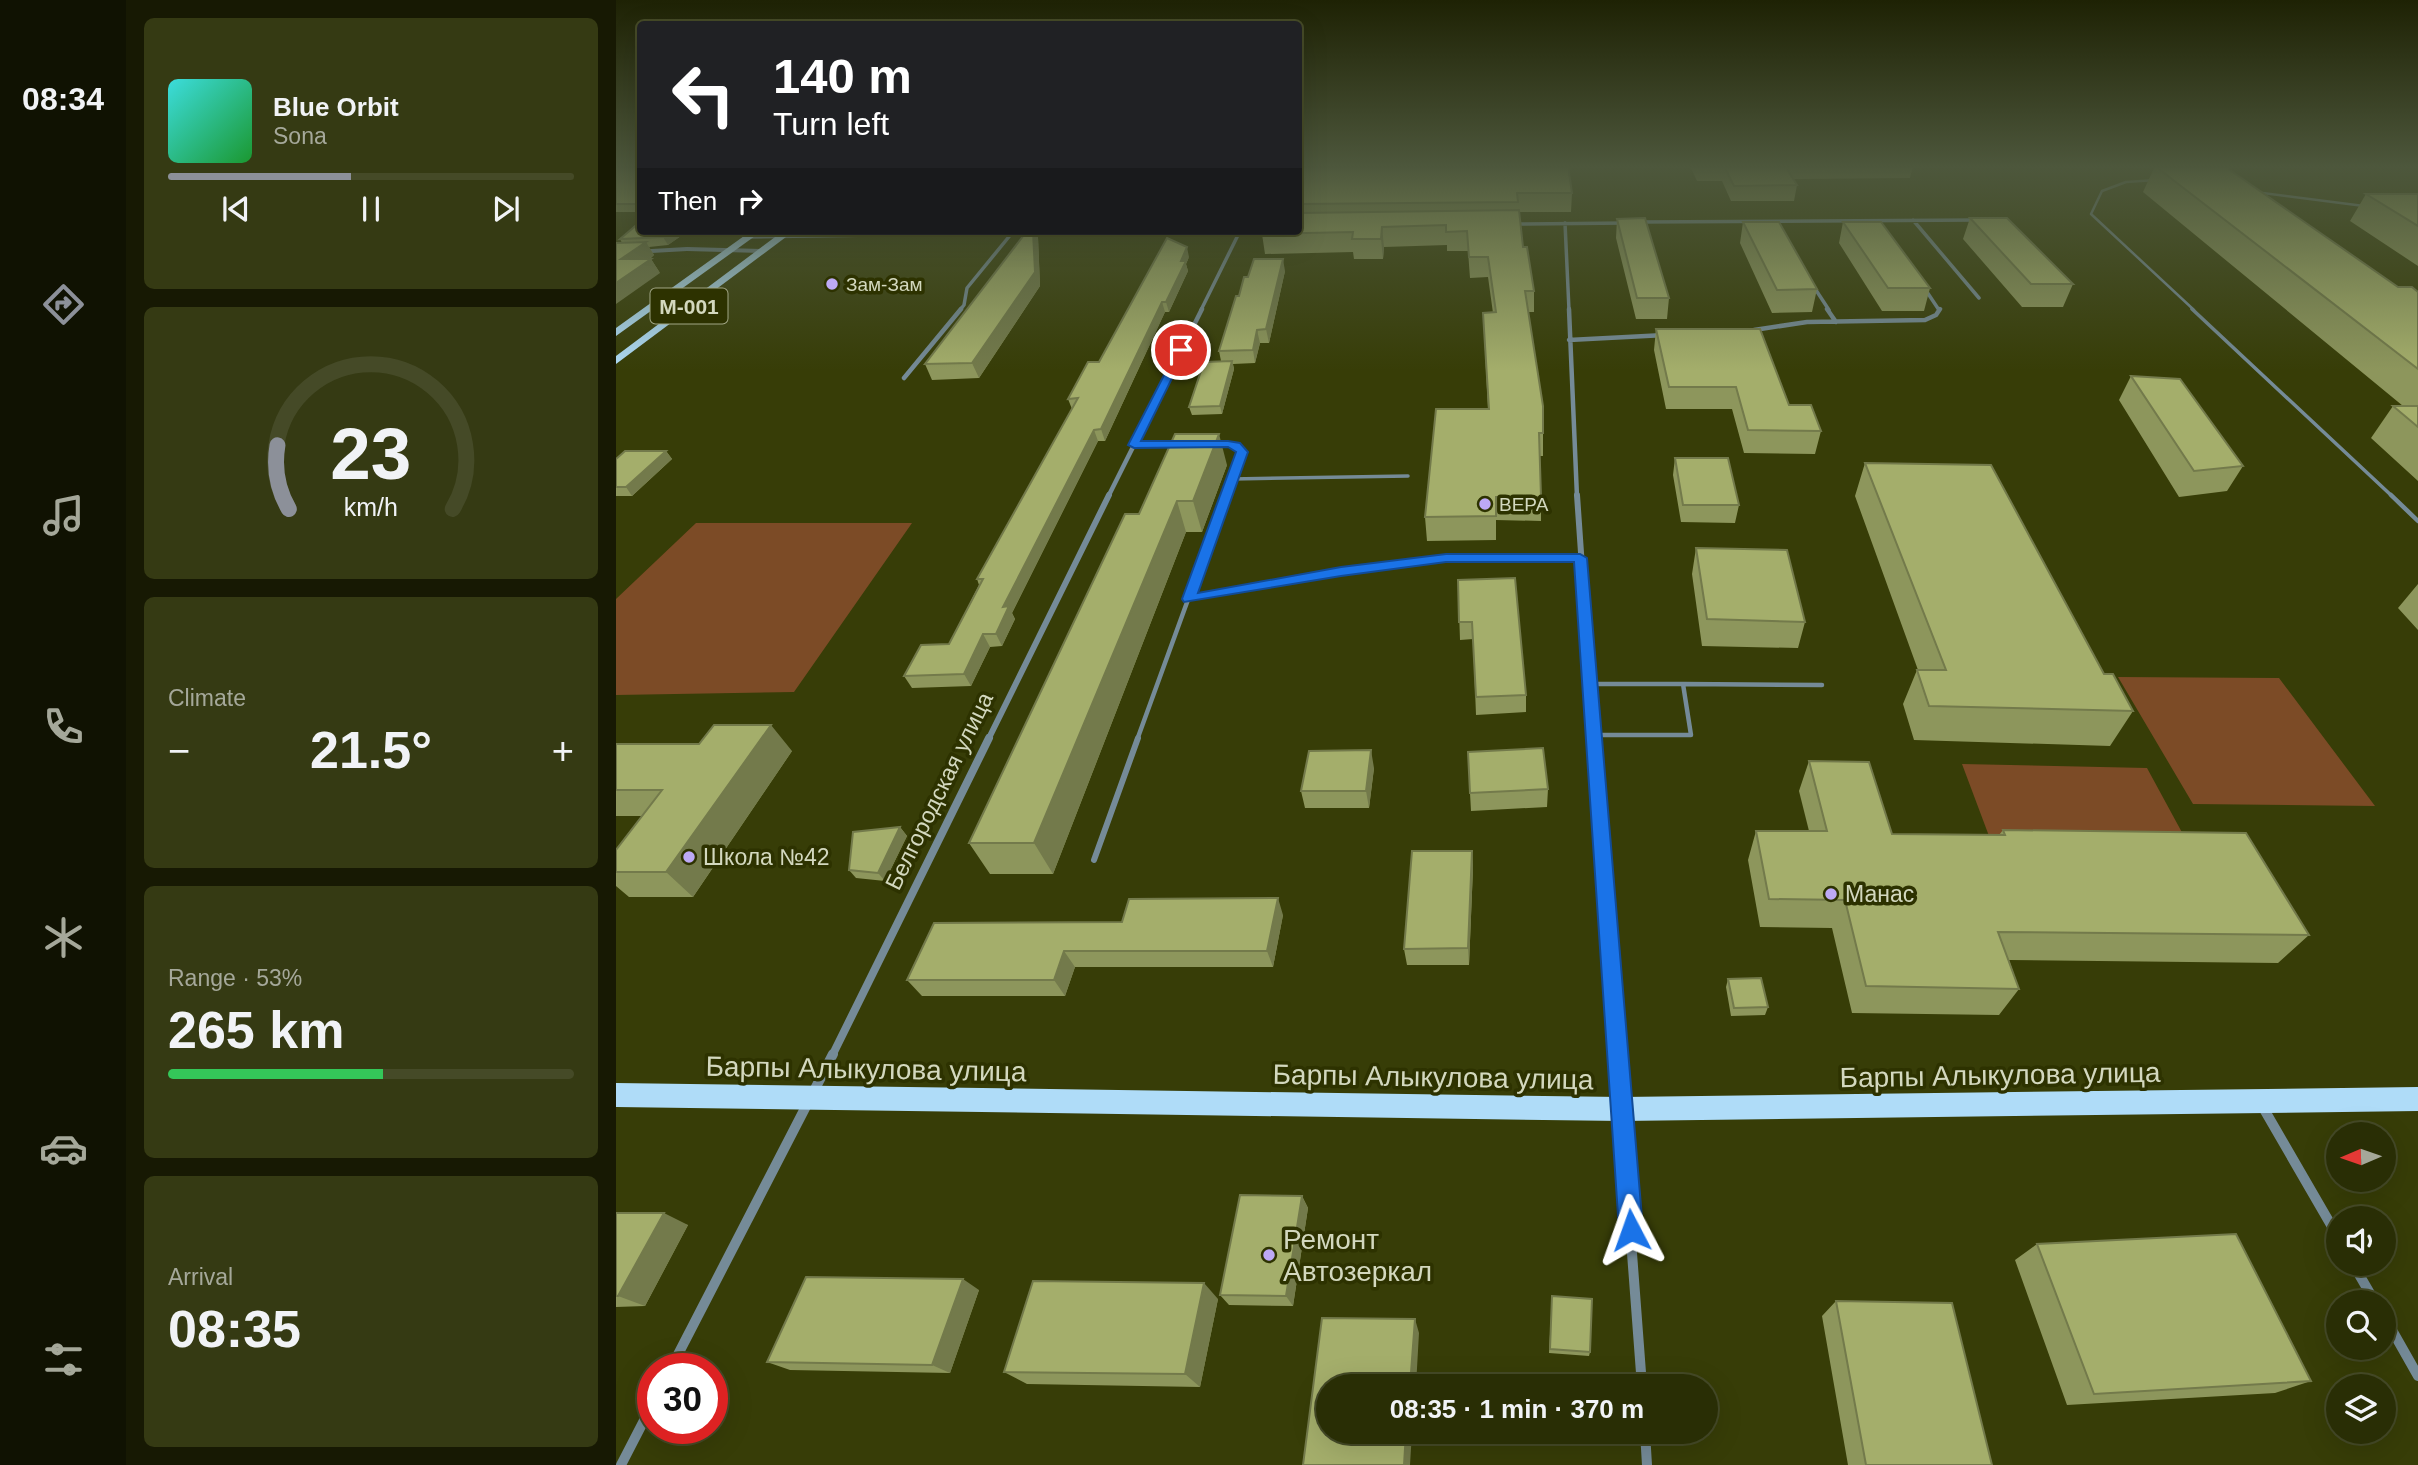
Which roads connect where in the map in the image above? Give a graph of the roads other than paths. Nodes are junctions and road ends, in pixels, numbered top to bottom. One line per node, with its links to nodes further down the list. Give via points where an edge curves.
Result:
1 (1565, 234): 18 (street)
2 (1925, 234): 13 (street)
3 (2113, 234): 26 (lane)
4 (752, 235): 8 (main road, M-001)
5 (784, 235): 9 (main road, M-001)
6 (1010, 235): 20 (street, via 967,288 964,305)
7 (1238, 235): 23 (street, Белгородская улица)
8 (731, 251): 9 (street); 10 (street); 16 (main road, M-001)
9 (762, 251): 19 (main road, M-001)
10 (616, 253)
11 (1807, 277): 14 (street)
12 (1919, 280): 14 (street, via 1940,309 1936,316)
13 (1979, 298)
14 (1836, 322): 15 (street)
15 (1741, 331)
16 (616, 333)
17 (1679, 334): 18 (street)
18 (1569, 340): 27 (street)
19 (616, 361)
20 (904, 378)
21 (1188, 444): 23 (lane)
22 (1214, 444): 25 (lane, via 1236,446 1242,452)
23 (1134, 445): 35 (street, Белгородская улица)
24 (1408, 476): 25 (lane)
25 (1232, 479): 28 (lane)
26 (2418, 520)
27 (1580, 558): 28 (lane, via 1446,558 1341,571); 29 (street)
28 (1189, 599): 33 (lane)
29 (1589, 684): 30 (lane); 32 (street)
30 (1683, 684): 31 (lane); 32 (lane, via 1691,736)
31 (1822, 685)
32 (1593, 734): 38 (street)
33 (1094, 860)
34 (616, 1096): 35 (main road, Барпы Алыкулова улица)
35 (811, 1099): 38 (main road, Барпы Алыкулова улица); 41 (street, Белгородская улица)
36 (2418, 1099): 37 (main road, Барпы Алыкулова улица)
37 (2260, 1102): 38 (main road, Барпы Алыкулова улица); 39 (street)
38 (1622, 1109): 42 (street)
39 (2326, 1216)
40 (2396, 1337): 43 (street)
41 (679, 1353)
42 (1641, 1374)
43 (2418, 1376)
44 (637, 1434): 46 (street)
45 (1646, 1444): 47 (street)
46 (621, 1465)
47 (1647, 1465)

